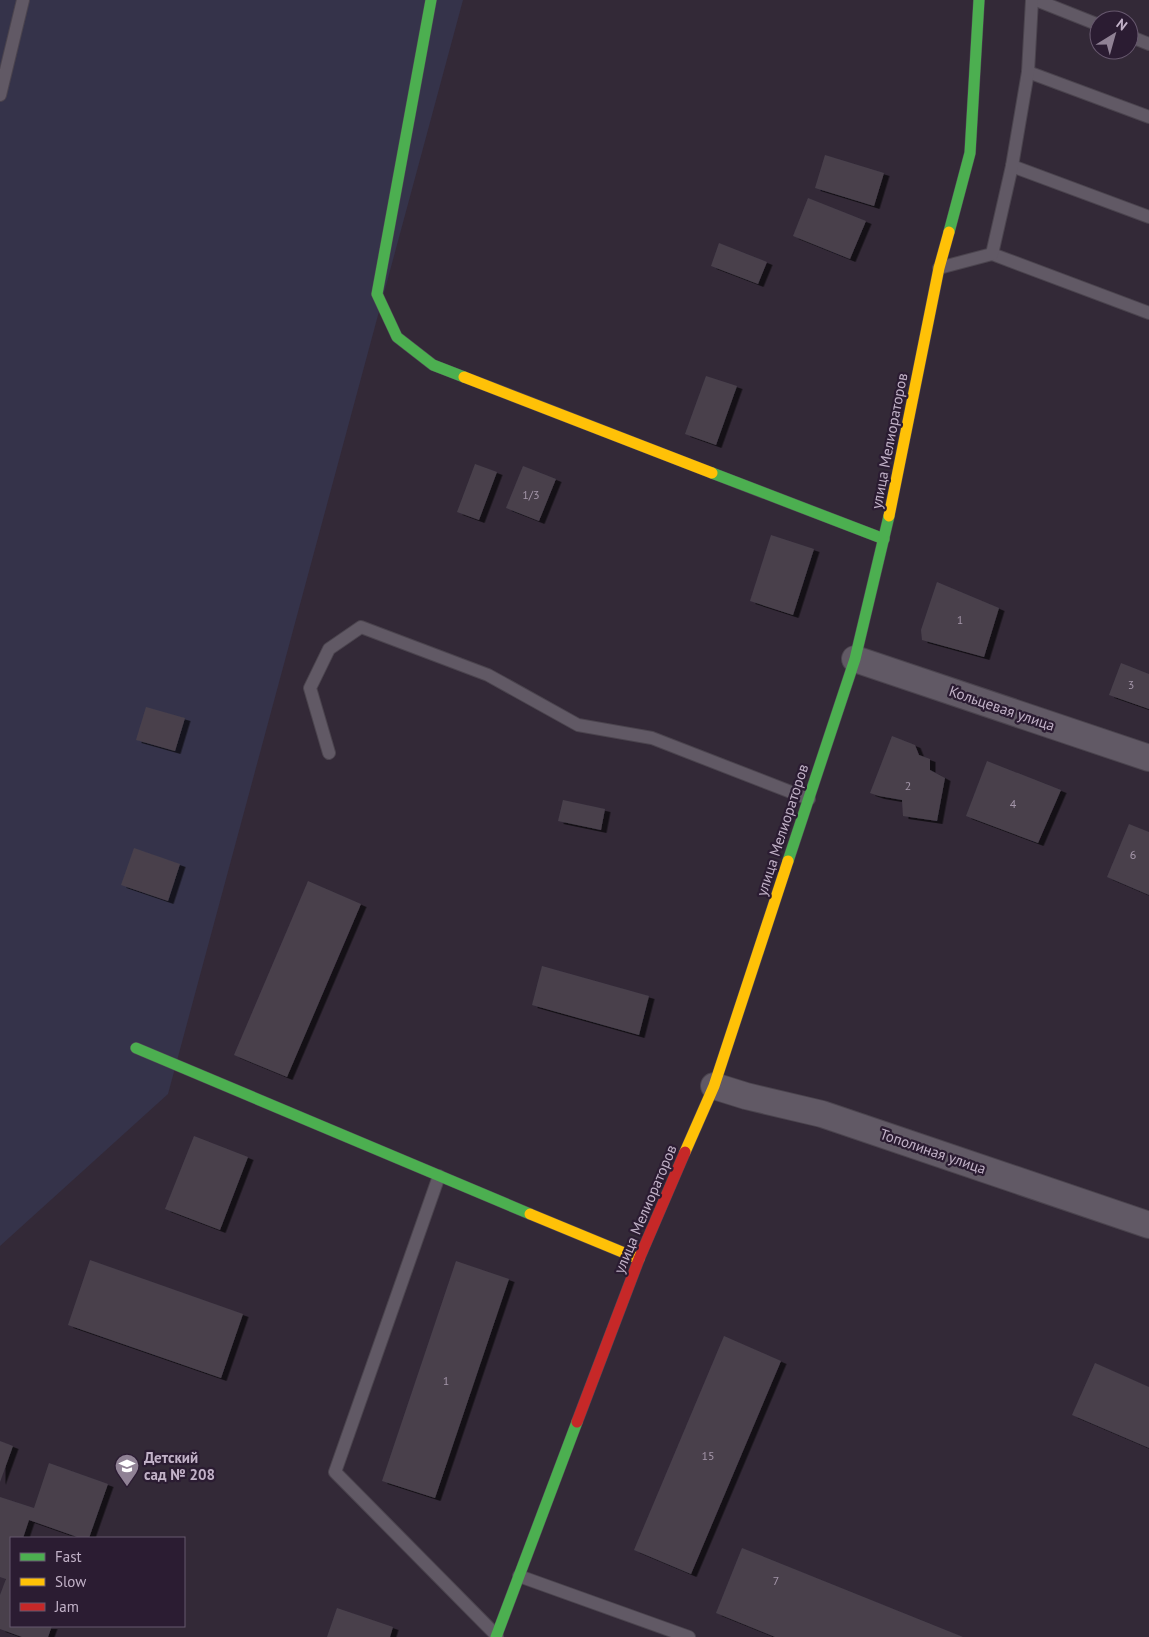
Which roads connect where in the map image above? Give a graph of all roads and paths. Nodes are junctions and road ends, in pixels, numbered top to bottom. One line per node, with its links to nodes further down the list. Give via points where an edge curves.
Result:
1 (23, 0): 8 (lane)
2 (431, 0): 15 (street, via 377,294 397,337 433,365)
3 (979, 0): 13 (street, улица Мелиораторов, via 970,153)
4 (1032, 0): 7 (lane)
5 (1036, 0): 6 (lane)
6 (1089, 20)
7 (1028, 72): 9 (lane); 10 (lane)
8 (0, 95)
9 (1149, 117)
10 (1012, 166): 11 (lane); 12 (lane)
11 (1149, 217)
12 (992, 254): 13 (lane); 14 (lane)
13 (939, 268): 15 (street, улица Мелиораторов)
14 (1149, 313)
15 (884, 539): 16 (street, улица Мелиораторов)
16 (854, 659): 18 (street, Кольцевая улица); 19 (street, улица Мелиораторов)
17 (329, 753): 19 (lane, via 310,688 329,649 361,628 488,675 578,725 652,738)
18 (1149, 758)
19 (808, 799): 21 (street, улица Мелиораторов)
20 (136, 1048): 22 (street)
21 (714, 1086): 23 (street, Тополиная улица, via 822,1114); 24 (street, улица Мелиораторов)
22 (439, 1176): 24 (street); 26 (lane, via 335,1472)
23 (1149, 1225)
24 (639, 1259): 25 (street, улица Мелиораторов)
25 (519, 1576): 26 (street, улица Мелиораторов); 27 (lane)
26 (497, 1637)
27 (689, 1637)

